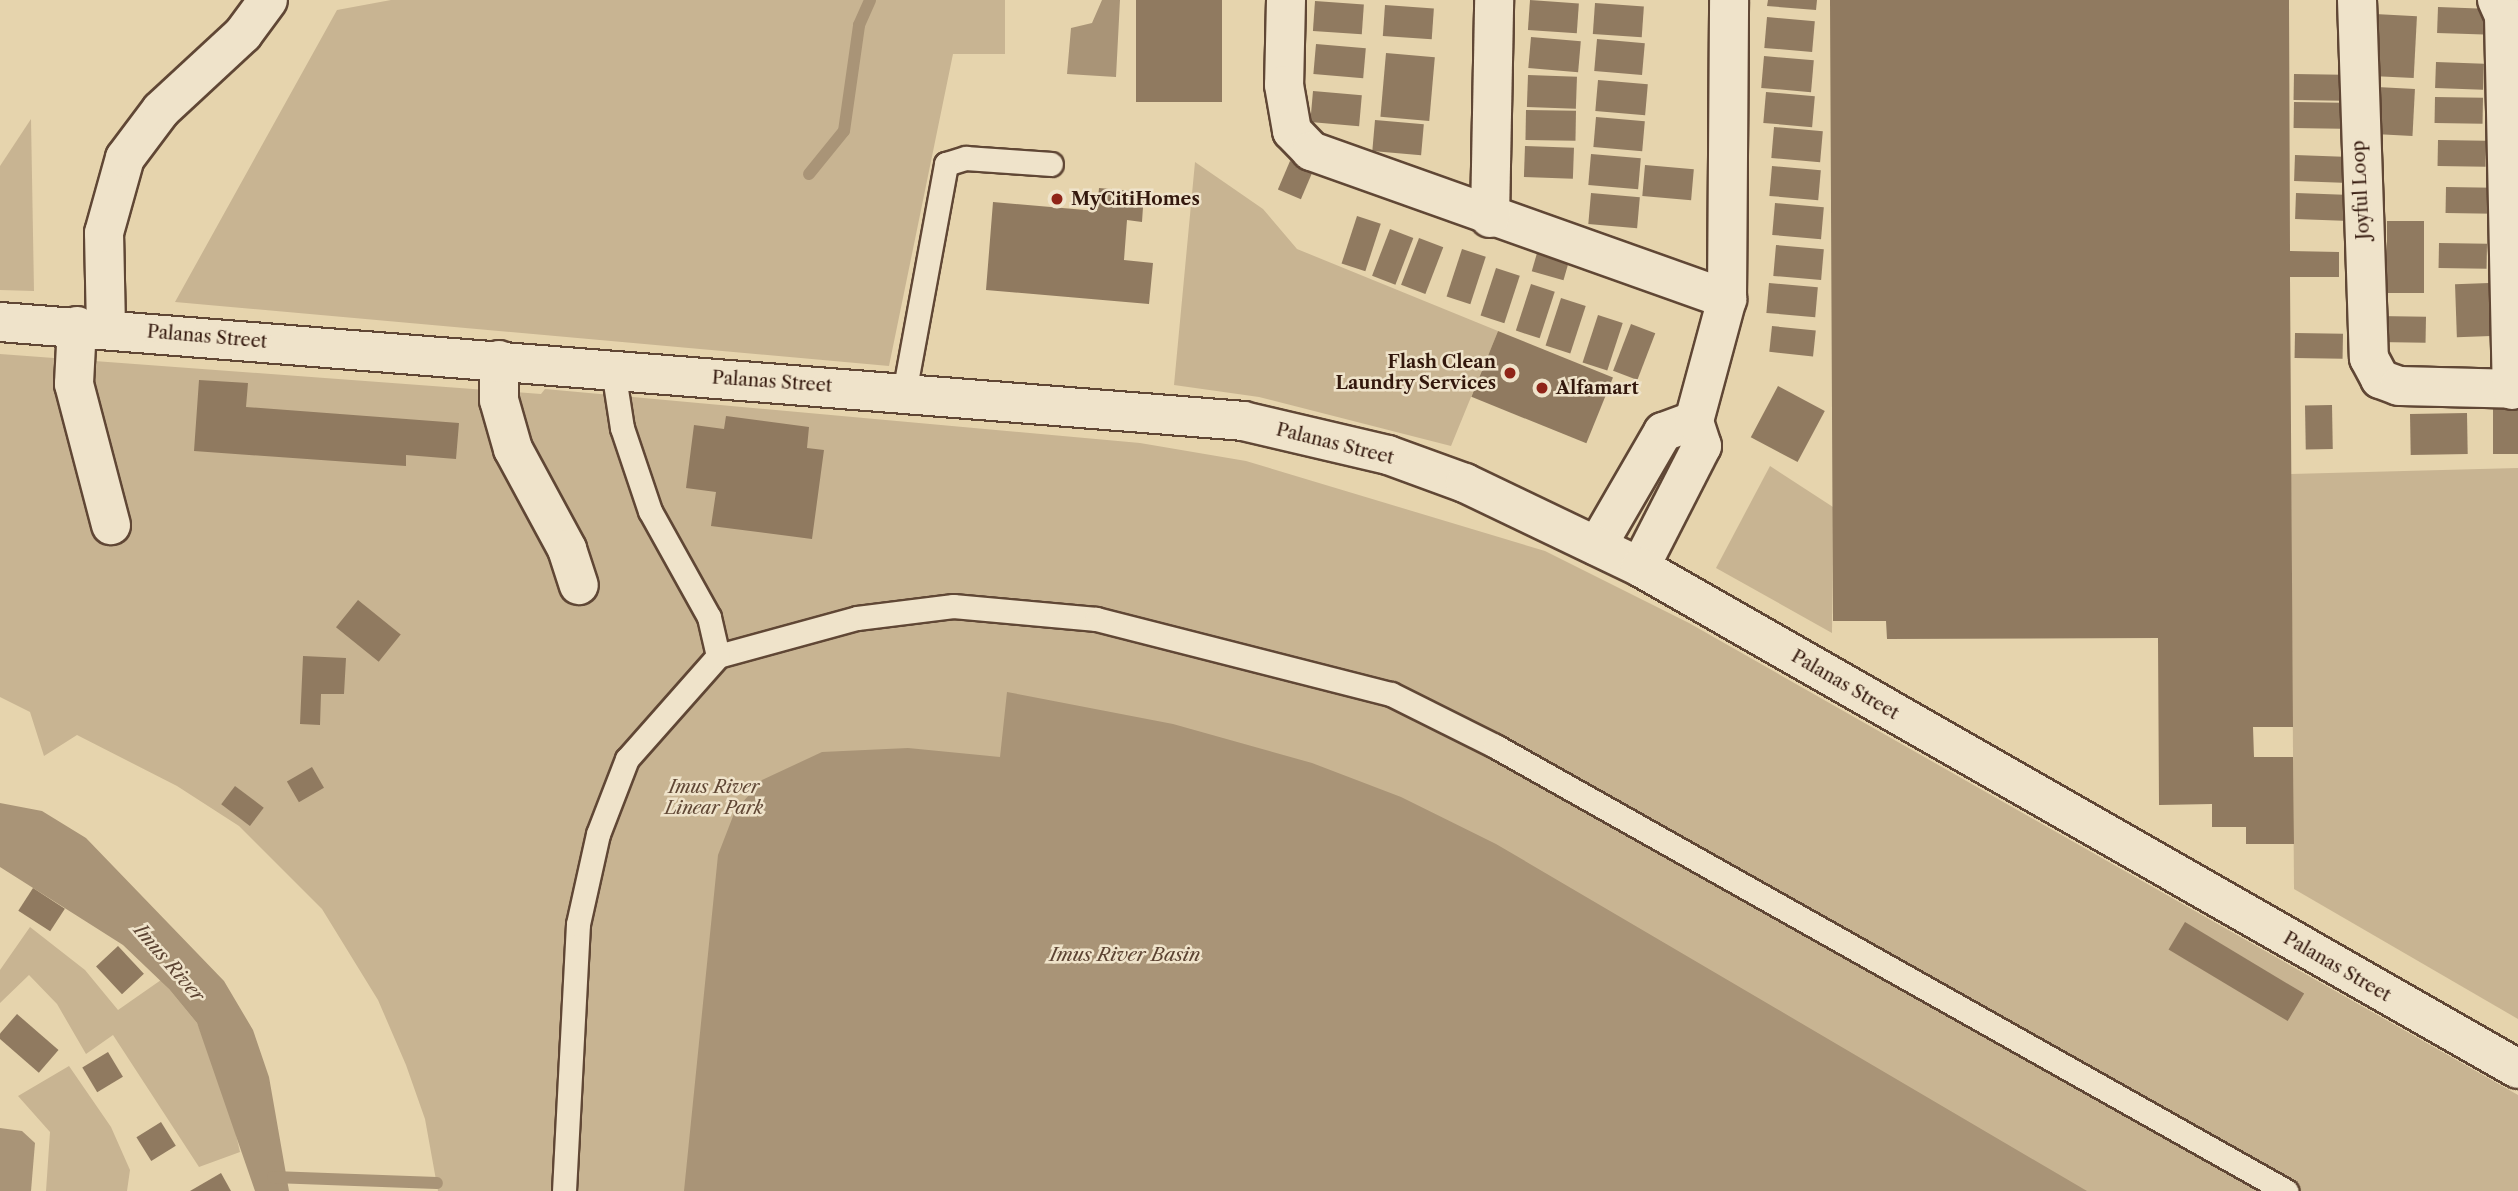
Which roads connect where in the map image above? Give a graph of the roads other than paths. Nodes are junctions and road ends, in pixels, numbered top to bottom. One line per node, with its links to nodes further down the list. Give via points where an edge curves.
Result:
1 (268, 0): 11 (street, via 243,33 161,110 125,158 104,233)
2 (1286, 0): 8 (street, via 1284,85 1292,131 1311,151)
3 (1494, 0): 8 (street)
4 (1729, 0): 9 (street)
5 (2357, 0): 14 (street, Joyful Loop, via 2369,358 2379,379 2399,386)
6 (2497, 0): 14 (street, via 2504,16)
7 (1051, 164): 15 (lane, via 966,158 946,164)
8 (1490, 218): 9 (street)
9 (1727, 299): 16 (street)
10 (0, 322): 11 (street, Palanas Street)
11 (91, 327): 12 (street, Palanas Street); 17 (street, via 74,384)
12 (499, 360): 13 (street, Palanas Street); 20 (street, via 499,400 513,449 567,549)
13 (613, 370): 15 (street, Palanas Street); 21 (lane, via 622,428 650,511 709,617)
14 (2515, 389)
15 (904, 393): 18 (street, Palanas Street, via 1243,421 1388,456 1465,483)
16 (1694, 421): 18 (street, via 1663,432); 19 (street, via 1702,446)
17 (111, 525)
18 (1597, 546): 19 (street, Palanas Street)
19 (1640, 567): 22 (street, Palanas Street)
20 (579, 585)
21 (718, 656): 23 (lane, via 626,759 598,834 578,924); 24 (lane, via 857,618 953,606 1096,619 1391,694 1495,746)
22 (2518, 1069)
23 (564, 1191)
24 (2286, 1191)

